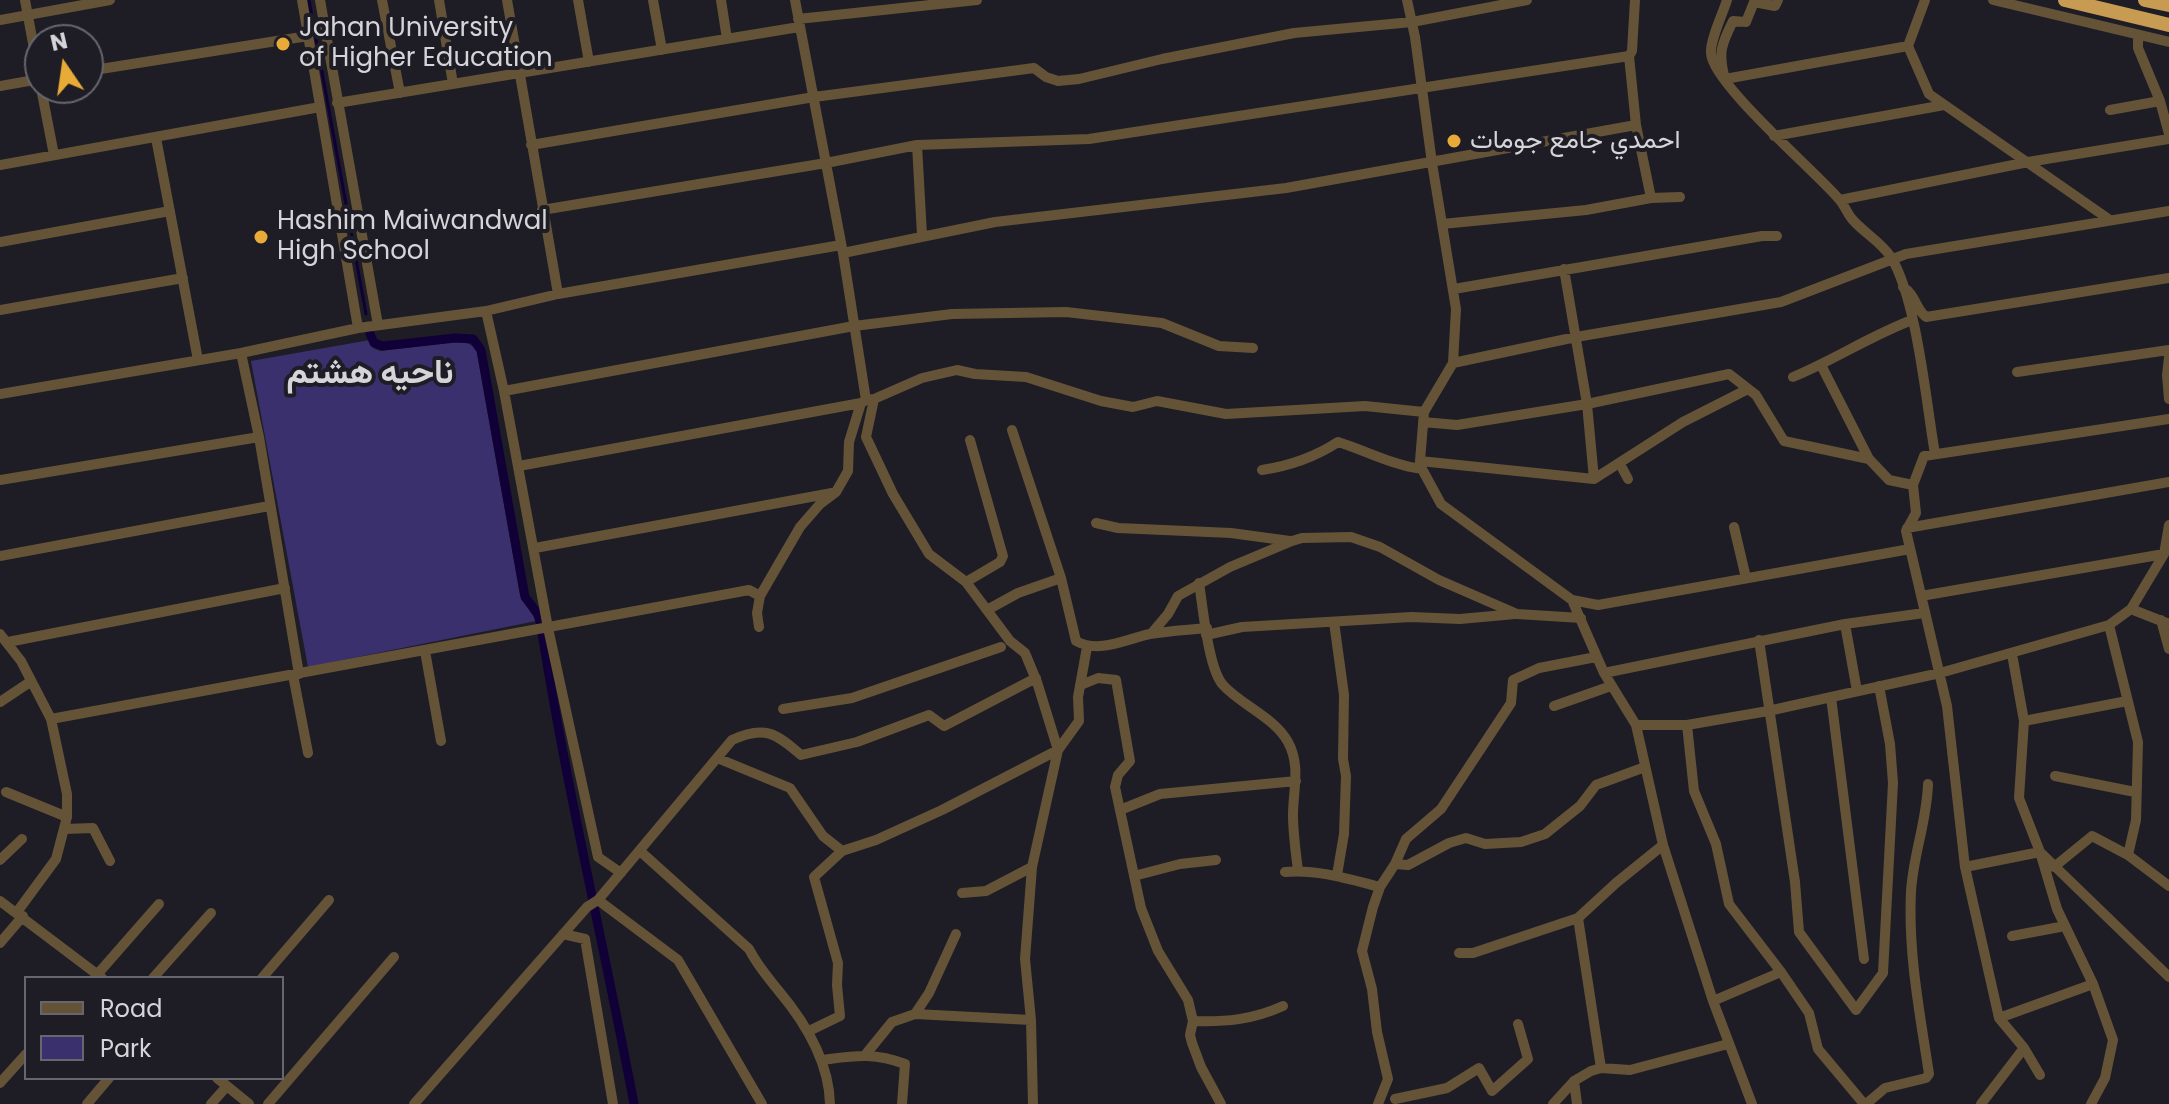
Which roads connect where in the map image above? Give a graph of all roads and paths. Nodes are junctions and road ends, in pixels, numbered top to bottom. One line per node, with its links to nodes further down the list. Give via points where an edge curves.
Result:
1 (25, 0): 23 (street)
2 (110, 0): 23 (street)
3 (302, 0): 30 (street)
4 (320, 0): 47 (street)
5 (382, 0): 44 (street)
6 (439, 0): 41 (street)
7 (507, 0): 38 (street)
8 (578, 0): 36 (street)
9 (653, 0): 34 (street)
10 (721, 0): 31 (street)
11 (795, 0): 26 (street)
12 (977, 0): 26 (street)
13 (1407, 0): 25 (street)
14 (1527, 0): 25 (street)
15 (1635, 0): 35 (street)
16 (1727, 0): 39 (street, via 1711,52 1716,71)
17 (1778, 0): 39 (street, via 1775,6 1754,2 1746,22 1733,21 1719,55)
18 (1925, 0): 33 (street)
19 (1993, 0): 29 (street)
20 (2065, 0): 28 (highway)
21 (2145, 0): 22 (highway)
22 (2169, 5)
23 (28, 15): 24 (street); 27 (street)
24 (0, 20)
25 (1412, 22): 43 (street); 45 (street, via 1294,33 1079,79 1058,81 1034,68)
26 (798, 23): 31 (street); 45 (street)
27 (30, 24)
28 (2169, 25)
29 (2138, 35): 32 (street); 46 (street, via 2138,48)
30 (308, 36): 37 (street); 50 (street)
31 (727, 39): 34 (street)
32 (2169, 42)
33 (1908, 46): 39 (street); 49 (street, via 1929,94)
34 (662, 50): 36 (street)
35 (1629, 56): 43 (street); 52 (street)
36 (589, 62): 38 (street)
37 (104, 68)
38 (519, 73): 41 (street); 56 (street)
39 (1725, 79): 53 (street)
40 (24, 82): 42 (street)
41 (453, 84): 44 (street)
42 (0, 86)
43 (1421, 89): 57 (street, via 1089,139); 61 (street)
44 (400, 93): 47 (street)
45 (814, 97): 56 (street); 60 (street)
46 (2160, 101): 51 (street); 54 (street)
47 (337, 103): 85 (street)
48 (44, 104): 58 (street)
49 (1944, 105): 53 (street); 59 (street)
50 (320, 107): 55 (street); 87 (street)
51 (2110, 110)
52 (1636, 125): 61 (street); 64 (street)
53 (1774, 136): 65 (street)
54 (2169, 136): 59 (street)
55 (156, 138): 58 (street); 67 (street)
56 (531, 145): 66 (street)
57 (917, 145): 60 (street); 71 (street)
58 (54, 155): 62 (street)
59 (2028, 162): 65 (street); 69 (street)
60 (826, 163): 66 (street); 74 (street)
61 (1432, 163): 70 (street); 71 (street, via 1286,188)
62 (0, 165)
63 (1680, 197): 64 (street)
64 (1651, 198): 70 (street)
65 (1840, 200): 75 (street)
66 (542, 210): 81 (street)
67 (170, 211): 73 (street); 77 (street)
68 (2169, 211): 69 (street)
69 (2110, 220): 75 (street)
70 (1442, 224): 80 (street)
71 (922, 235): 74 (street)
72 (1777, 236): 76 (street)
73 (0, 242)
74 (842, 249): 81 (street); 86 (street)
75 (1891, 258): 79 (street); 88 (street, via 1781,302)
76 (1564, 269): 80 (street); 88 (street)
77 (183, 278): 82 (street); 93 (street)
78 (2169, 278): 79 (street, via 1926,317 1912,292)
79 (1903, 287): 84 (street)
80 (1454, 289): 94 (street)
81 (558, 294): 83 (street)
82 (0, 310)
83 (486, 311): 85 (street); 99 (street)
84 (1912, 320): 95 (street); 109 (street)
85 (378, 325): 87 (street)
86 (854, 326): 89 (street, via 952,314 1066,312 1162,323 1219,346); 99 (street); 102 (street)
87 (358, 328): 91 (street)
88 (1576, 337): 94 (street); 103 (street)
89 (1253, 348)
90 (2169, 350): 96 (street)
91 (241, 353): 93 (street); 107 (street)
92 (2169, 357): 101 (street)
93 (198, 360): 100 (street)
94 (1453, 363): 104 (street)
95 (1821, 365): 97 (street); 110 (street)
96 (2017, 372)
97 (1793, 377)
98 (1748, 389): 103 (street, via 1729,374); 110 (street, via 1784,441); 111 (street, via 1683,422)
99 (504, 391): 113 (street)
100 (0, 394)
101 (2169, 399)
102 (867, 401): 104 (street, via 957,370 1026,377 1133,407 1157,401 1226,414 1365,406); 113 (street); 120 (street, via 849,442 848,471); 133 (street, via 866,437 893,494 929,554)
103 (1587, 404): 104 (street, via 1457,425); 115 (street)
104 (1424, 417): 112 (street)
105 (2169, 419): 109 (street)
106 (1012, 430): 131 (street)
107 (259, 437): 117 (street); 121 (street)
108 (970, 440): 133 (street, via 1003,556)
109 (1935, 454): 119 (street, via 1922,457)
110 (1869, 459): 119 (street, via 1889,480)
111 (1620, 464): 115 (street); 116 (street)
112 (1421, 465): 114 (street, via 1399,466 1338,442 1286,466); 115 (street); 138 (street, via 1441,504)
113 (519, 466): 127 (street)
114 (1262, 470)
115 (1594, 479)
116 (1628, 479)
117 (0, 480)
118 (2169, 482): 125 (street)
119 (1913, 485): 125 (street, via 1916,513)
120 (836, 492): 127 (street); 136 (street, via 800,527)
121 (269, 506): 130 (street); 135 (street)
122 (1096, 523): 126 (street)
123 (2169, 525): 129 (street)
124 (1734, 527): 132 (street)
125 (1907, 528): 128 (street)
126 (1292, 541): 134 (street); 142 (street, via 1351,537)
127 (535, 548): 149 (street)
128 (1910, 549): 132 (street); 137 (street)
129 (2164, 554): 137 (street); 139 (street)
130 (0, 556)
131 (1061, 578): 140 (street); 155 (street, via 1076,641)
132 (1746, 578): 138 (street, via 1598,605)
133 (966, 582): 140 (street)
134 (1199, 583): 150 (street); 151 (street, via 1178,596)
135 (285, 588): 152 (street); 162 (street)
136 (760, 596): 148 (street); 149 (street, via 749,590)
137 (1921, 596): 141 (street)
138 (1572, 600): 143 (street)
139 (2131, 609): 145 (street); 147 (street)
140 (987, 610): 163 (street, via 1025,653)
141 (1924, 613): 146 (street); 161 (street)
142 (1517, 614): 143 (street); 144 (street)
143 (1581, 618): 159 (street)
144 (1334, 622): 150 (street); 207 (street, via 1344,695 1346,776)
145 (2165, 622): 156 (street)
146 (1845, 624): 153 (street); 168 (street)
147 (2109, 625): 158 (street); 170 (street)
148 (759, 627)
149 (543, 629): 157 (street); 206 (street, via 598,857)
150 (1207, 632): 151 (street); 185 (street, via 1221,684 1287,741)
151 (1151, 634): 155 (street)
152 (4, 638): 164 (street)
153 (1759, 640): 160 (street); 174 (street)
154 (1001, 647): 173 (street, via 852,698)
155 (1087, 647): 165 (street)
156 (2169, 649)
157 (425, 651): 162 (street); 179 (street)
158 (2012, 654): 161 (street); 176 (street)
159 (1596, 657): 160 (street); 200 (street, via 1539,668 1513,680 1511,703 1488,742 1441,809 1406,839)
160 (1604, 673): 166 (street)
161 (1940, 673): 167 (street); 202 (street)
162 (296, 675): 175 (street); 181 (street)
163 (1036, 678): 180 (street); 182 (street, via 944,726 929,715 857,742 801,755 774,733 759,731 732,740)
164 (30, 682): 171 (street); 175 (street)
165 (1081, 685): 180 (street, via 1079,721); 189 (street, via 1098,678 1116,680 1130,761 1115,787)
166 (1611, 686): 172 (street); 177 (street)
167 (1879, 686): 168 (street); 174 (street, via 1893,783 1883,973 1856,1010 1799,932)
168 (1857, 691): 169 (street)
169 (1831, 697): 174 (street); 226 (street)
170 (2127, 701): 176 (street); 188 (street, via 2138,742)
171 (0, 702)
172 (1554, 706)
173 (783, 709)
174 (1768, 711): 178 (street)
175 (51, 719): 190 (street, via 67,794)
176 (2024, 721): 195 (street, via 2019,798)
177 (1636, 725): 178 (street); 183 (street)
178 (1687, 725): 227 (street, via 1694,791 1716,844 1729,904)
179 (441, 741)
180 (1058, 750): 194 (street, via 942,810); 201 (street)
181 (308, 753)
182 (717, 758): 193 (street); 194 (street, via 790,788 823,836)
183 (1645, 767): 192 (street); 200 (street, via 1596,785 1580,806 1545,834 1485,844 1466,838 1408,865)
184 (2055, 776): 188 (street)
185 (1296, 781): 189 (street, via 1160,794); 204 (street)
186 (1928, 784): 271 (street, via 1911,894 1912,967 1929,1074 1885,1088)
187 (6, 792): 190 (street)
188 (2135, 792): 196 (street, via 2136,820)
189 (1120, 810): 208 (street)
190 (66, 823): 199 (street, via 93,828); 217 (street, via 56,859)
191 (22, 839): 197 (street)
192 (1663, 845): 218 (street); 234 (street)
193 (640, 851): 206 (street); 241 (street, via 749,949)
194 (842, 851): 241 (street, via 814,877 838,963 840,1016)
195 (2040, 852): 202 (street); 203 (street); 219 (street)
196 (2128, 855): 203 (street, via 2092,836); 209 (street)
197 (0, 860)
198 (1216, 860): 208 (street)
199 (110, 861)
200 (1395, 864): 210 (street)
201 (1032, 867): 211 (street, via 986,891); 238 (street, via 1025,959)
202 (1965, 867): 237 (street)
203 (2054, 867): 232 (street)
204 (1298, 871): 205 (street); 207 (street)
205 (1285, 872)
206 (621, 873): 213 (street)
207 (1337, 875): 210 (street)
208 (1134, 876): 239 (street, via 1154,942 1188,1000)
209 (2169, 886)
210 (1380, 887): 254 (street, via 1362,951 1388,1079)
211 (962, 893)
212 (329, 900): 231 (street)
213 (598, 900): 220 (street); 262 (street, via 678,960)
214 (0, 901): 217 (street)
215 (159, 904): 229 (street)
216 (211, 913): 230 (street)
217 (20, 914): 223 (street); 228 (street)
218 (1578, 918): 224 (street); 247 (street)
219 (2065, 926): 222 (street); 233 (street)
220 (563, 934): 260 (street); 261 (street, via 585,939)
221 (956, 934): 236 (street)
222 (2012, 936)
223 (0, 943)
224 (1459, 953)
225 (394, 957): 259 (street)
226 (1864, 959)
227 (1781, 972): 234 (street); 271 (street, via 1809,1013 1818,1049)
228 (97, 976)
229 (99, 976)
230 (155, 976)
231 (264, 976)
232 (2169, 977)
233 (2093, 984): 237 (street); 273 (street, via 2113,1040 2105,1078)
234 (1713, 1001): 242 (street)
235 (1283, 1006): 239 (street, via 1230,1022)
236 (915, 1014): 238 (street); 244 (street, via 892,1022)
237 (1999, 1018): 243 (street)
238 (1031, 1020): 265 (street)
239 (1193, 1021): 266 (street, via 1192,1043)
240 (1518, 1024): 255 (street, via 1528,1059 1492,1091 1479,1068 1447,1088)
241 (809, 1031): 246 (street)
242 (1728, 1044): 247 (street, via 1630,1070); 270 (street)
243 (2024, 1048): 248 (street); 272 (street)
244 (866, 1054): 246 (street); 264 (street, via 905,1064)
245 (24, 1056): 252 (street)
246 (821, 1060): 263 (street)
247 (1601, 1068): 251 (street)
248 (2040, 1075)
249 (107, 1080): 256 (street)
250 (220, 1080): 253 (street)
251 (1574, 1081): 268 (street); 269 (street)
252 (0, 1083)
253 (227, 1086): 257 (street); 258 (street)
254 (1384, 1088): 255 (street); 267 (street)
255 (1397, 1101)
256 (87, 1104)
257 (211, 1104)
258 (249, 1104)
259 (268, 1104)
260 (414, 1104)
261 (613, 1104)
262 (762, 1104)
263 (830, 1104)
264 (902, 1104)
265 (1033, 1104)
266 (1221, 1104)
267 (1378, 1104)
268 (1553, 1104)
269 (1577, 1104)
270 (1752, 1104)
271 (1865, 1104)
272 (1981, 1104)
273 (2091, 1104)

